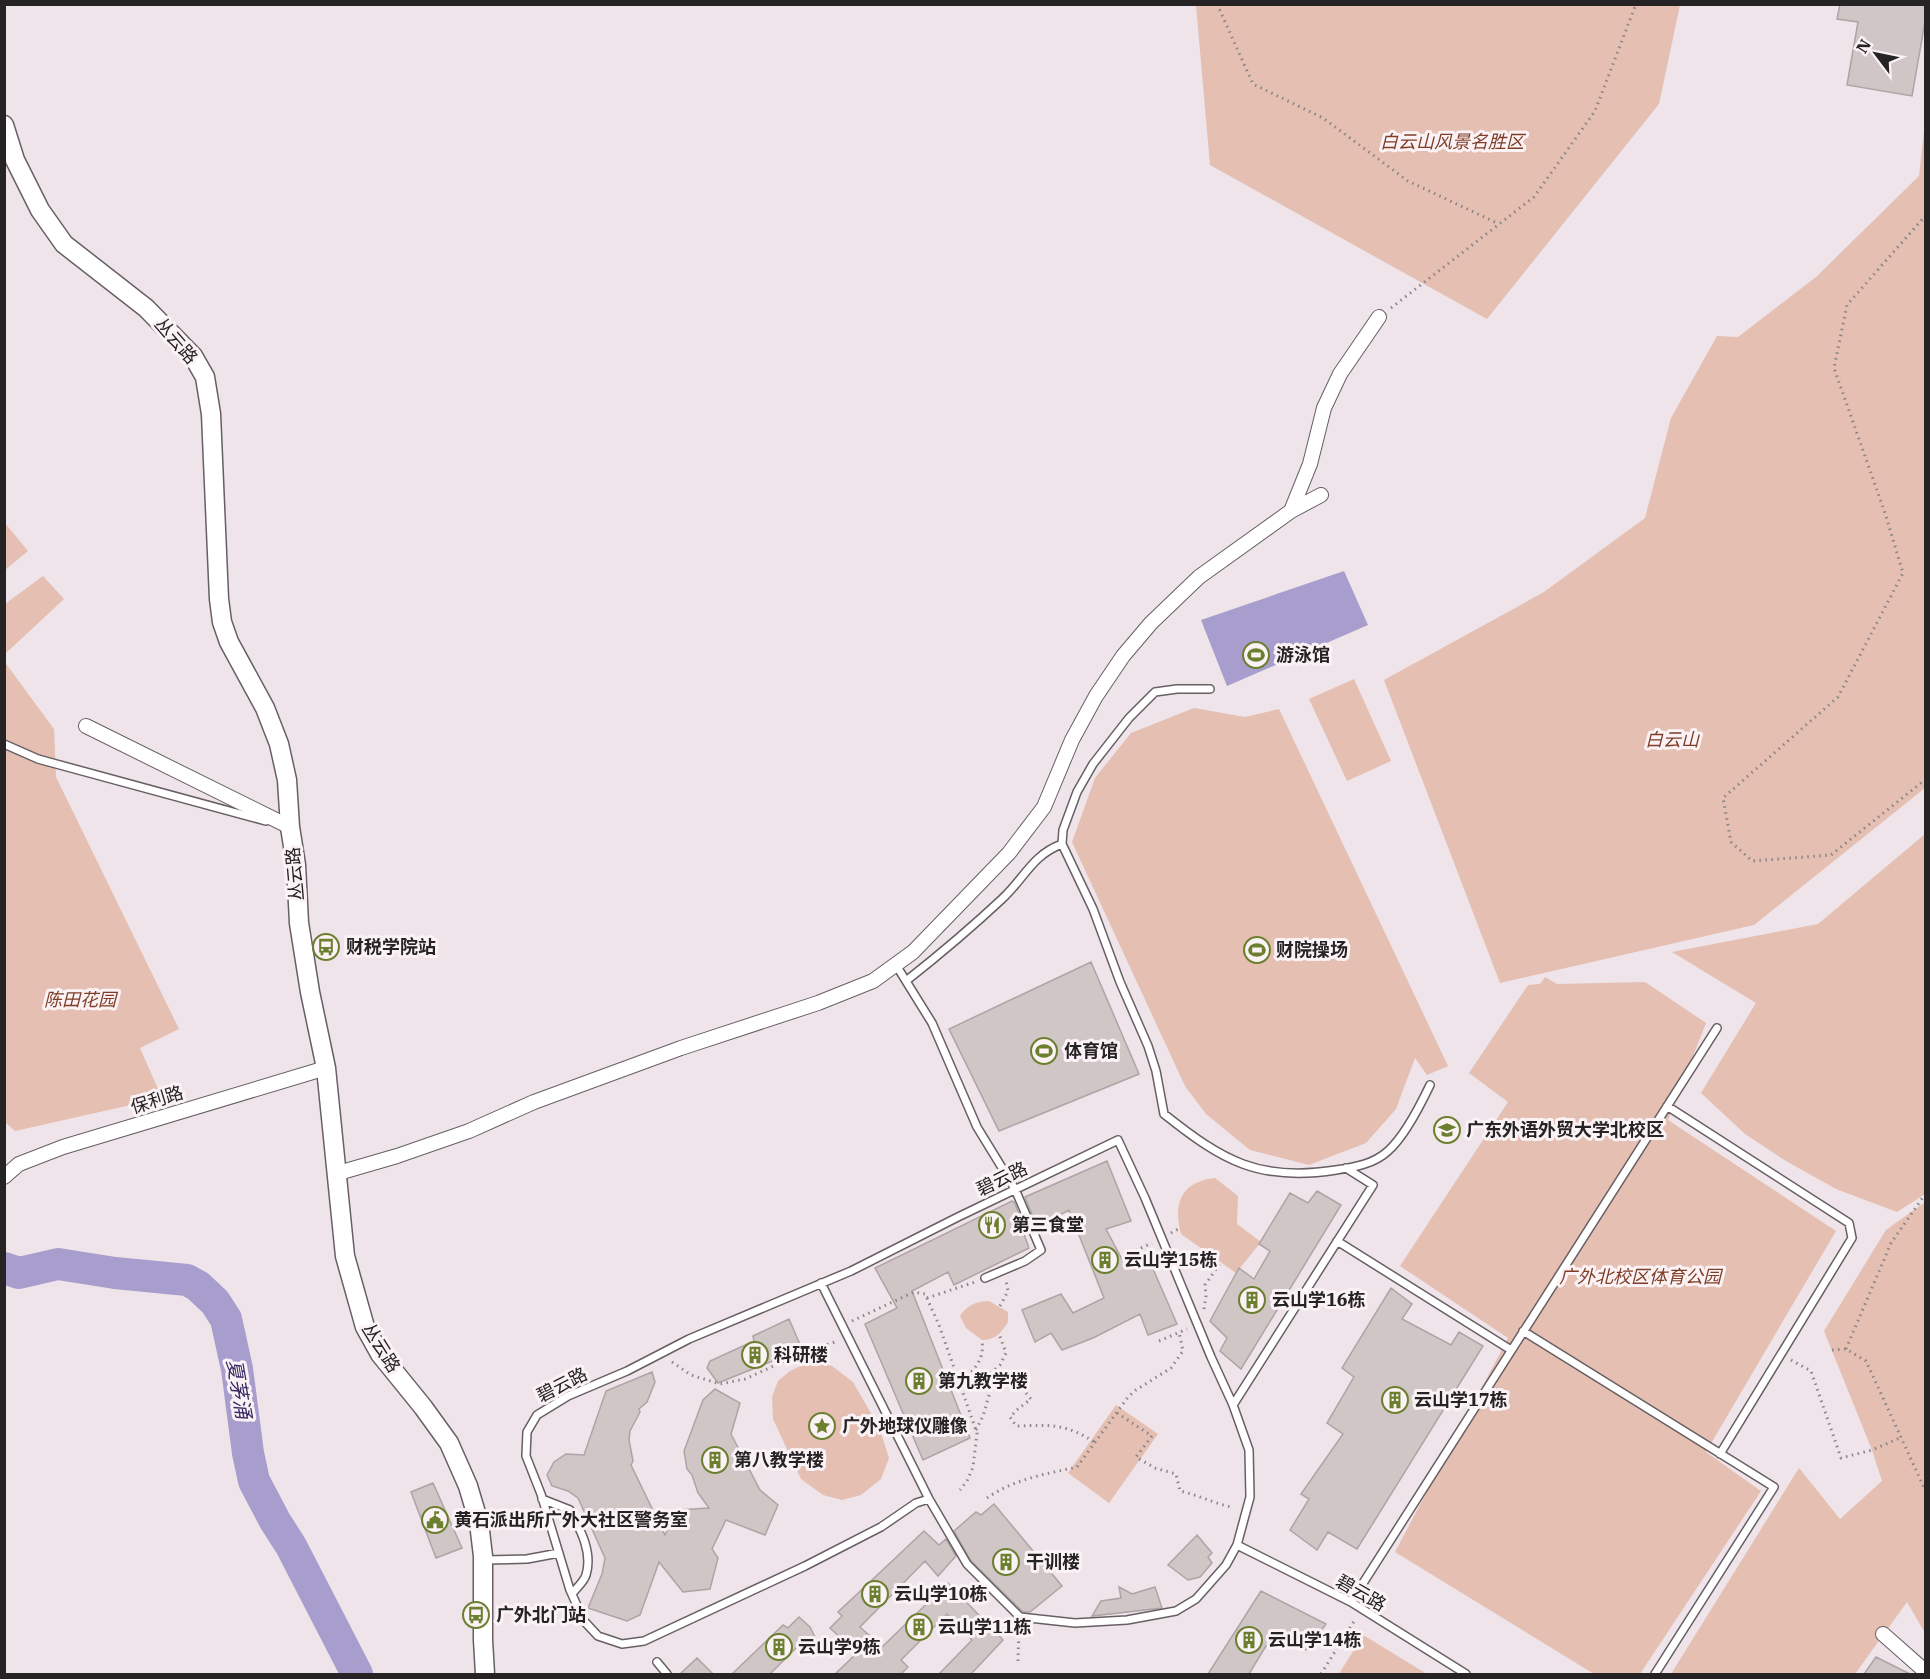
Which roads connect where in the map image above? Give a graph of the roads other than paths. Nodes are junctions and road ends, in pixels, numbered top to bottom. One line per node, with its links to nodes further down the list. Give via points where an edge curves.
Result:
1 (4, 125): 8 (street, 丛云路, via 15,160 40,210 64,244 146,308 193,356 205,377 211,414 222,622 279,744 287,780)
2 (1379, 317): 4 (street, via 1340,374 1324,408 1310,464)
3 (1321, 495): 4 (street)
4 (1291, 511): 10 (street, via 1199,577 1151,623 1096,696 1072,740 1044,807 962,904)
5 (1210, 688): 9 (lane, via 1155,692 1129,718 1093,764 1077,792)
6 (86, 726): 8 (street)
7 (4, 744): 8 (lane, via 38,759)
8 (290, 827): 13 (street, 丛云路, via 299,923)
9 (1062, 844): 11 (lane, via 1047,849 1004,897); 16 (lane, via 1093,909 1148,1046 1164,1114 1221,1155 1250,1166 1293,1174)
10 (896, 965): 11 (lane); 17 (street, via 873,981 818,1003 681,1048 534,1102 469,1131)
11 (906, 981): 19 (lane, via 932,1023 977,1127)
12 (1717, 1028): 15 (lane)
13 (326, 1068): 17 (street, 丛云路); 18 (street, 保利路, via 47,1153 19,1164)
14 (1430, 1085): 16 (lane, via 1416,1115 1388,1151 1369,1163)
15 (1666, 1106): 23 (lane); 26 (lane, via 1849,1223 1852,1238)
16 (1346, 1168): 20 (lane, via 1373,1185)
17 (335, 1174): 31 (street, 丛云路, via 345,1256 365,1327 380,1354 449,1443 468,1486)
18 (4, 1177)
19 (1015, 1189): 21 (lane, via 1041,1250); 22 (lane, 碧云路); 25 (lane, 碧云路, via 1118,1140)
20 (1337, 1241): 24 (lane); 25 (lane)
21 (985, 1278)
22 (821, 1283): 27 (lane, 碧云路, via 689,1339 568,1396 537,1415 527,1432 526,1456); 28 (lane)
23 (1523, 1331): 24 (lane); 26 (lane)
24 (1511, 1350): 33 (lane)
25 (1233, 1405): 29 (lane, 碧云路, via 1249,1450 1250,1497)
26 (1720, 1454): 40 (lane, via 1774,1487)
27 (542, 1499): 30 (lane, 碧云路); 32 (lane, via 570,1510 581,1530 589,1556 586,1577)
28 (929, 1499): 29 (lane, 碧云路, via 967,1564 1020,1617 1075,1623 1127,1620 1176,1611 1196,1599 1226,1565); 32 (lane, 碧云路, via 805,1566 644,1641 622,1644 598,1636 584,1621)
29 (1237, 1545): 33 (lane, 碧云路)
30 (559, 1552): 31 (lane, via 527,1559); 32 (lane, 碧云路)
31 (484, 1560): 37 (street, 丛云路)
32 (572, 1594)
33 (1351, 1602): 39 (lane, 碧云路)
34 (1883, 1634): 36 (street)
35 (657, 1662): 38 (lane)
36 (1924, 1673)
37 (485, 1674)
38 (667, 1674)
39 (1466, 1674)
40 (1655, 1674)

